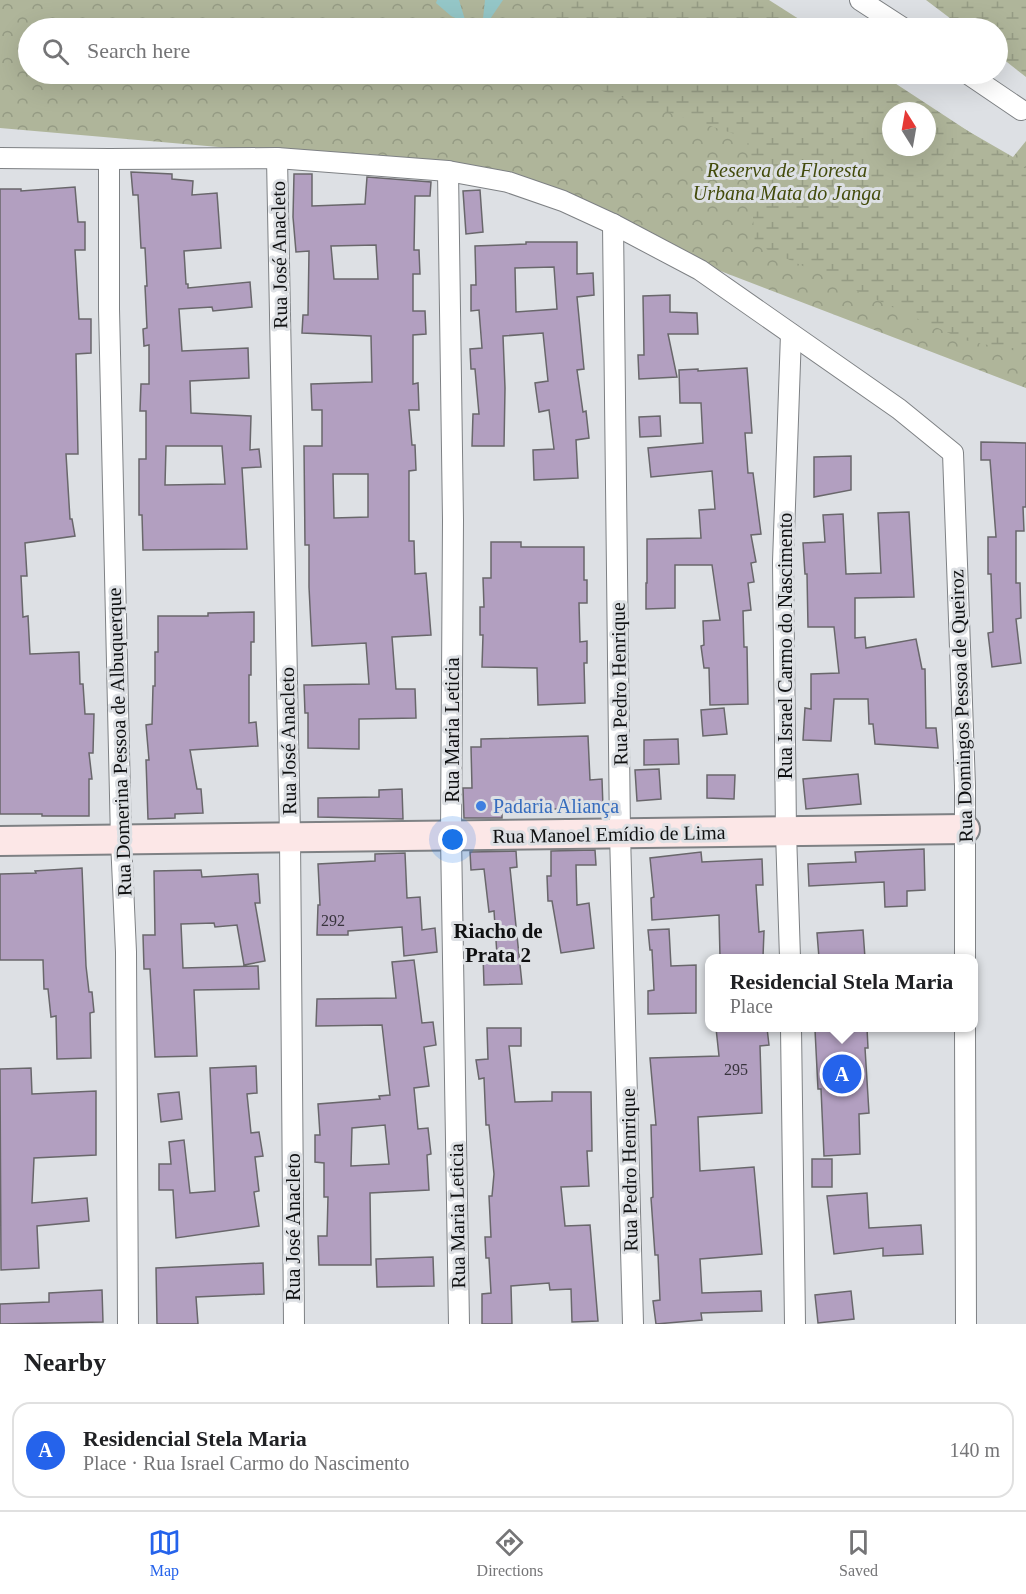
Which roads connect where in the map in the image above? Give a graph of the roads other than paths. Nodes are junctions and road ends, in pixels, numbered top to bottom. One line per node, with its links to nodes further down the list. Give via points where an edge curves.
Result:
1 (860, 0): 2 (street)
2 (888, 18)
3 (983, 84): 4 (street)
4 (1021, 110)
5 (0, 158): 7 (street)
6 (277, 158): 7 (street); 8 (street); 15 (street, Rua José Anacleto)
7 (109, 159): 16 (street, Rua Domerina Pessoa de Albuquerque)
8 (448, 171): 9 (street, via 508,182); 14 (street, Rua Maria Leticia, via 453,520)
9 (613, 224): 10 (street, via 700,270); 13 (street, Rua Pedro Henrique)
10 (791, 334): 11 (street, Rua Domingos Pessoa de Queiroz, via 899,409 953,453); 12 (street, Rua Israel Carmo do Nascimento, via 783,562)
11 (965, 829): 12 (street, Rua Manoel Emídio de Lima); 19 (street, Rua Domingos Pessoa de Queiroz)
12 (786, 832): 13 (street, Rua Manoel Emídio de Lima); 18 (street, Rua Israel Carmo do Nascimento)
13 (620, 834): 14 (street, Rua Manoel Emídio de Lima); 25 (street, Rua Pedro Henrique)
14 (451, 836): 15 (street, Rua Manoel Emídio de Lima); 24 (street, Rua Maria Leticia)
15 (290, 838): 16 (street, Rua Manoel Emídio de Lima); 23 (street, Rua José Anacleto)
16 (121, 840): 17 (street, Rua Manoel Emídio de Lima); 22 (street, Rua Domerina Pessoa de Albuquerque, via 126,952)
17 (0, 841)
18 (790, 954)
19 (965, 954)
20 (791, 1032): 26 (street)
21 (965, 1032): 27 (street)
22 (128, 1324)
23 (294, 1324)
24 (459, 1324)
25 (633, 1324)
26 (795, 1324)
27 (966, 1324)

